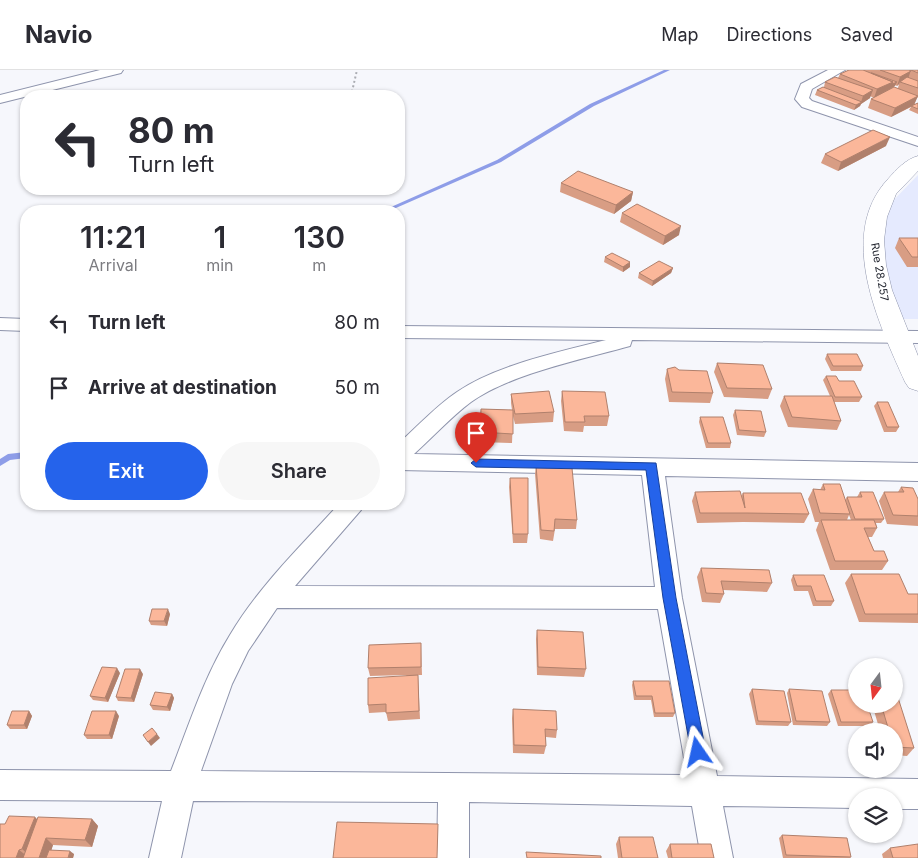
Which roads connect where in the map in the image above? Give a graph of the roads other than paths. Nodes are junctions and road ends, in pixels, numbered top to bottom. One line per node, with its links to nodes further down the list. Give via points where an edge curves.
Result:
1 (116, 70): 3 (street)
2 (838, 70): 6 (street, via 806,87 802,99 807,104)
3 (33, 90)
4 (20, 93): 5 (street)
5 (0, 98)
6 (918, 142)
7 (918, 162): 12 (street, Rue 28.257, via 886,193 875,227 874,246 881,295)
8 (0, 324): 9 (street)
9 (20, 325)
10 (405, 332): 11 (street)
11 (654, 334): 12 (street); 14 (street, via 498,379 464,397)
12 (907, 337): 13 (street, Rue 28.257)
13 (918, 382)
14 (405, 450)
15 (405, 462): 16 (street)
16 (652, 466): 17 (street); 20 (street)
17 (918, 472)
18 (348, 510): 19 (street)
19 (270, 597): 20 (street); 22 (street, via 239,643 219,681)
20 (669, 598): 24 (street)
21 (0, 785): 22 (street)
22 (181, 785): 23 (street); 26 (street)
23 (454, 787): 24 (street); 27 (street)
24 (705, 791): 25 (street); 28 (street)
25 (918, 794)
26 (165, 858)
27 (453, 858)
28 (718, 858)

